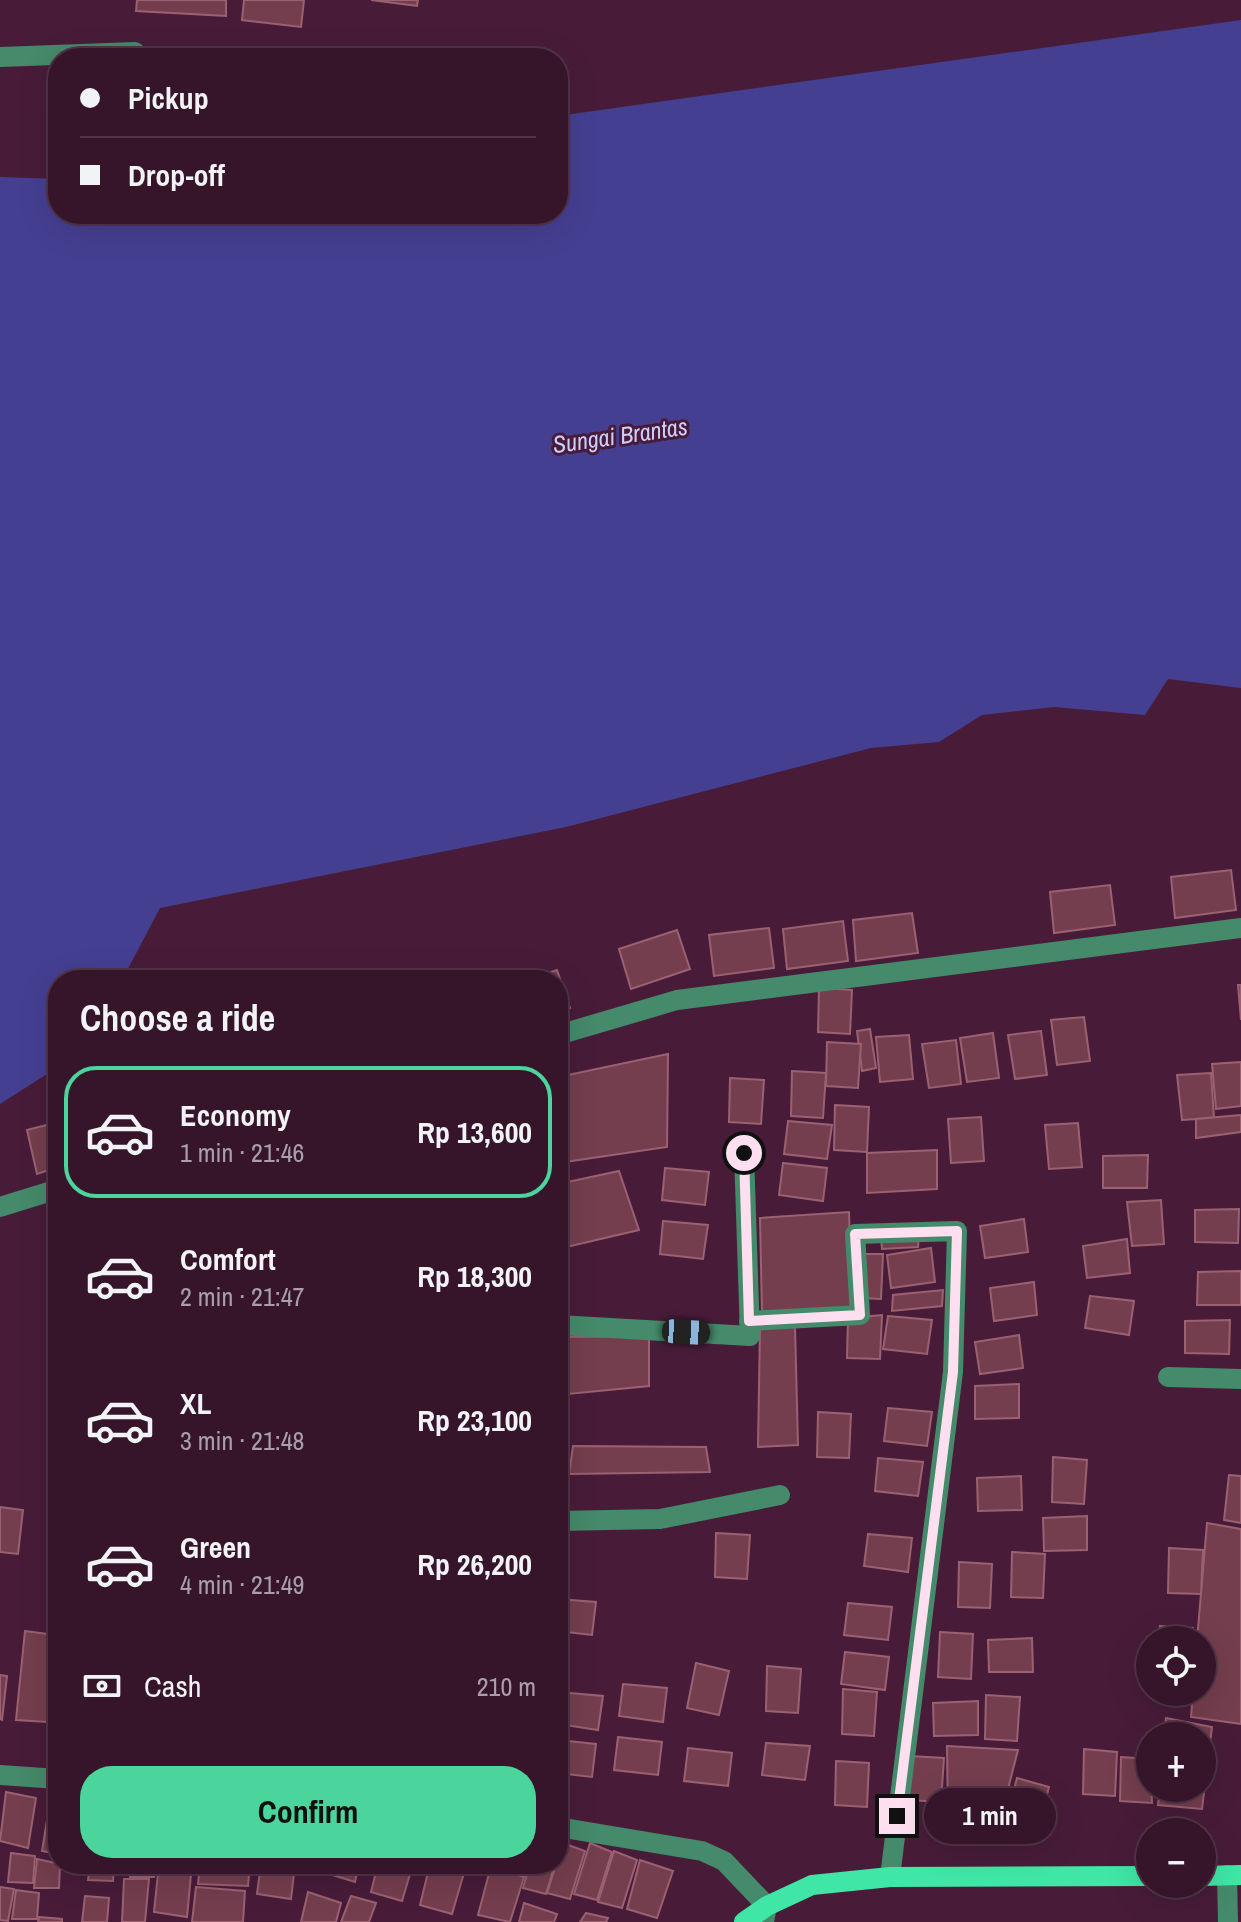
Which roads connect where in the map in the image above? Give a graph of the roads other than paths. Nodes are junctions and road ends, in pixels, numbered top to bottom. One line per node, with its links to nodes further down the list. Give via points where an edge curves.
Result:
1 (48, 55): 2 (street)
2 (0, 57)
3 (1241, 928): 4 (street, via 677,1000)
4 (568, 1032)
5 (744, 1153): 8 (street)
6 (48, 1192): 7 (street)
7 (0, 1207)
8 (749, 1321): 9 (street, via 750,1336); 19 (street, via 860,1315 855,1234 957,1231 953,1372)
9 (568, 1326)
10 (1168, 1377): 11 (street)
11 (1241, 1379)
12 (780, 1495): 13 (street, via 660,1519)
13 (568, 1521)
14 (0, 1775): 15 (street)
15 (48, 1778)
16 (568, 1829): 20 (street, via 702,1851 724,1861)
17 (1234, 1875): 22 (street)
18 (1136, 1876): 19 (main road)
19 (890, 1877): 20 (main road, via 812,1885)
20 (765, 1914): 21 (main road)
21 (744, 1922)
22 (1228, 1922)

